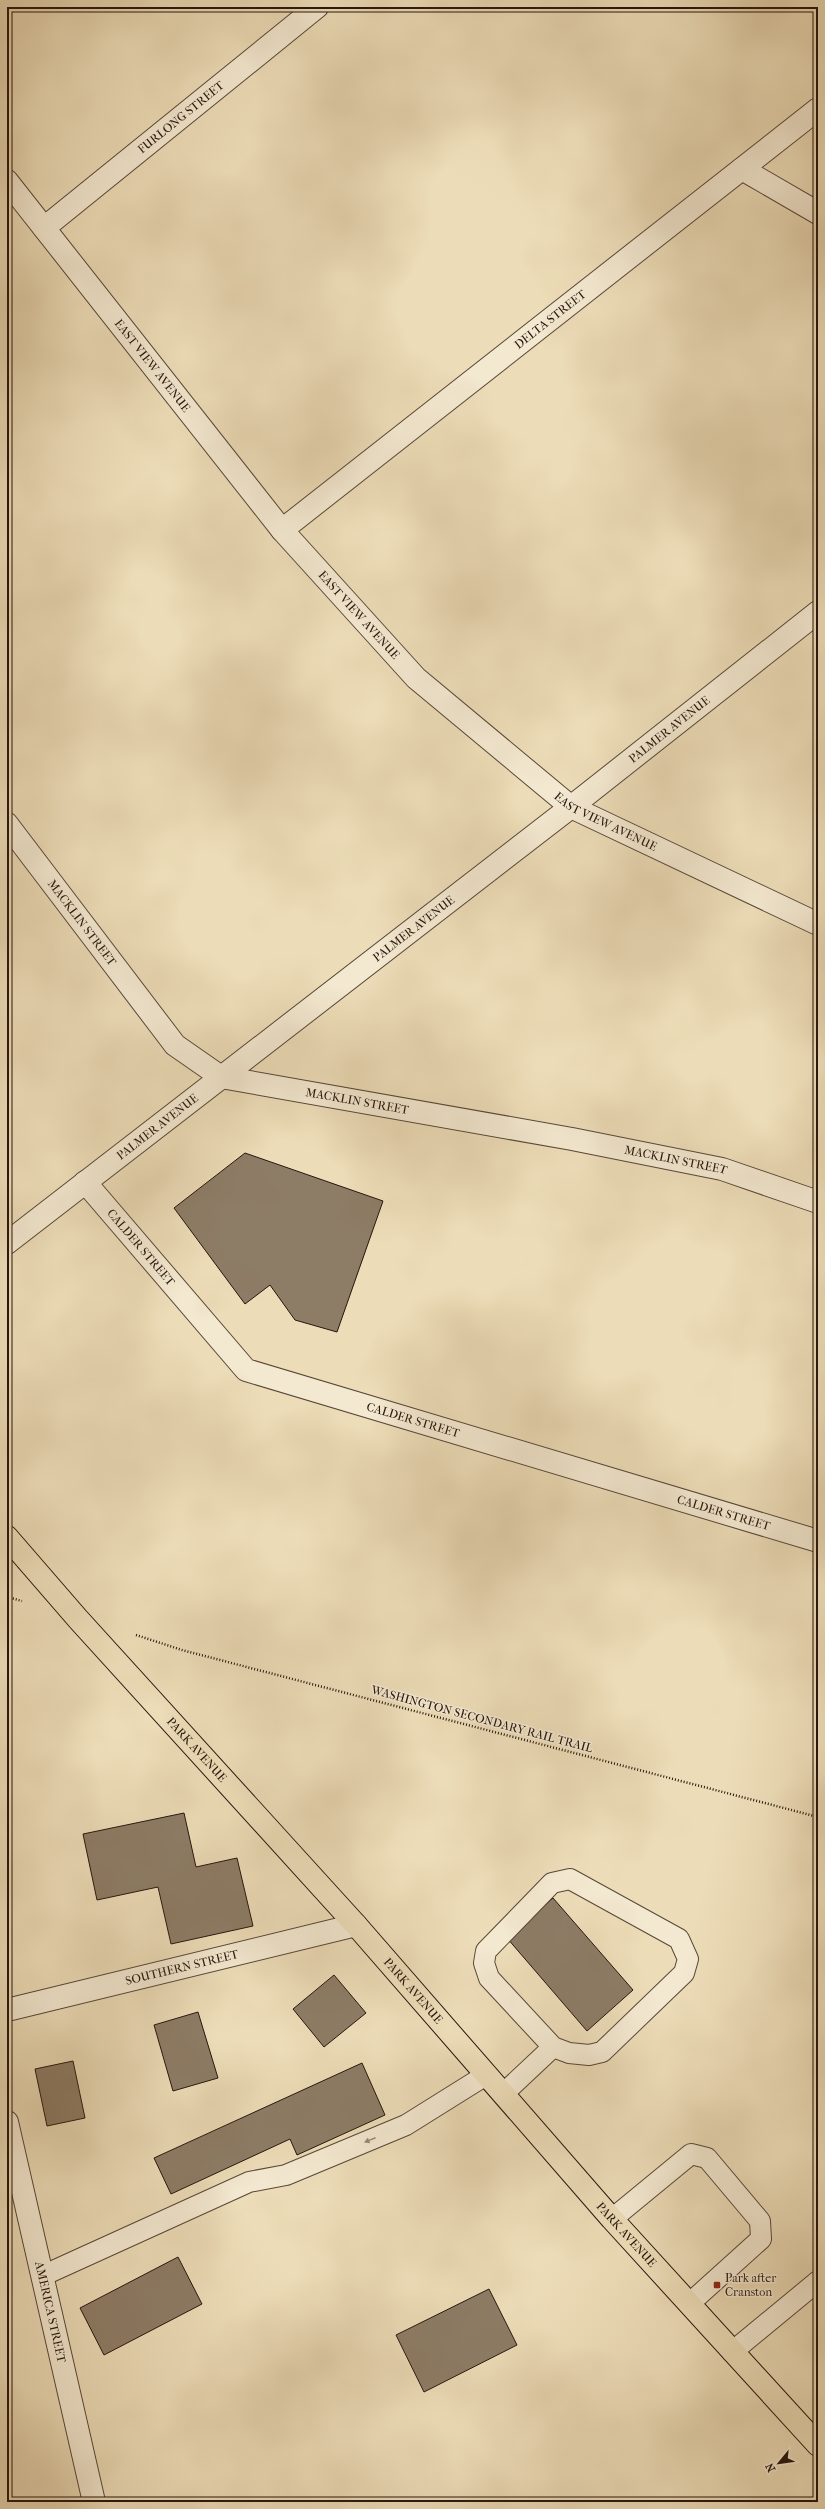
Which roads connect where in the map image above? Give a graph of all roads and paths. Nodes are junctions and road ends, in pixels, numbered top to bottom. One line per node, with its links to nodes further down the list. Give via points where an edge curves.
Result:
1 (318, 7): 6 (street, FURLONG STREET)
2 (818, 109): 3 (street, DELTA STREET)
3 (742, 169): 5 (street); 7 (street, DELTA STREET)
4 (7, 181): 6 (street, EAST VIEW AVENUE)
5 (818, 213)
6 (44, 228): 7 (street, EAST VIEW AVENUE)
7 (282, 530): 9 (street, EAST VIEW AVENUE, via 416,678)
8 (818, 612): 9 (street, PALMER AVENUE)
9 (571, 807): 11 (street, EAST VIEW AVENUE); 12 (street, PALMER AVENUE)
10 (7, 824): 12 (street, MACKLIN STREET, via 175,1044)
11 (818, 924)
12 (221, 1077): 13 (street, PALMER AVENUE); 14 (street, MACKLIN STREET, via 572,1139 722,1169)
13 (84, 1182): 15 (street, PALMER AVENUE); 17 (street, CALDER STREET, via 246,1370)
14 (818, 1202)
15 (7, 1243)
16 (7, 1537): 22 (main road, PARK AVENUE, via 78,1619)
17 (818, 1541)
18 (7, 1597): 19 (path)
19 (17, 1600)
20 (142, 1637): 21 (path, WASHINGTON SECONDARY RAIL TRAIL, via 182,1650)
21 (818, 1817)
22 (356, 1925): 23 (street, SOUTHERN STREET); 25 (main road, PARK AVENUE)
23 (7, 2010)
24 (553, 2047): 24 (lane, via 489,1978 484,1963 486,1951 552,1883 570,1879 679,1939 688,1959 684,1973 602,2052 589,2055 570,2053); 26 (lane)
25 (486, 2075): 26 (main road, PARK AVENUE); 29 (lane, one-way to 29, via 406,2125 286,2175 249,2182)
26 (503, 2094): 28 (main road, PARK AVENUE)
27 (7, 2122): 29 (street, AMERICA STREET)
28 (612, 2219): 31 (main road, PARK AVENUE); 31 (lane, via 691,2154 707,2158 760,2221 761,2239)
29 (42, 2276): 34 (street, AMERICA STREET)
30 (818, 2281): 32 (lane)
31 (690, 2303): 32 (main road, PARK AVENUE)
32 (732, 2352): 33 (main road, PARK AVENUE)
33 (818, 2445)
34 (94, 2502)

